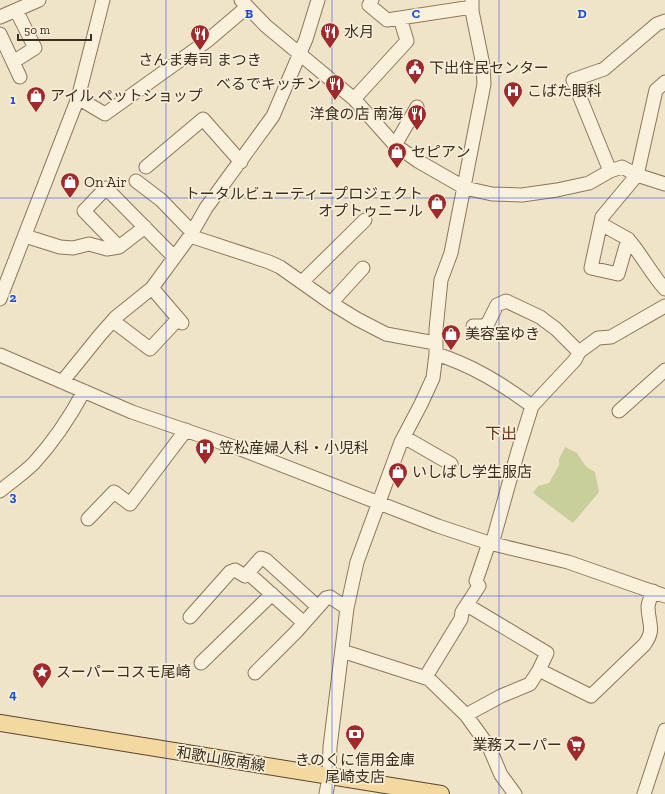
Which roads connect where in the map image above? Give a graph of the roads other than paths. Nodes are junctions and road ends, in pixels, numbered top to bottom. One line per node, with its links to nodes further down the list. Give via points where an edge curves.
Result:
1 (39, 0): 7 (street)
2 (103, 0): 16 (street)
3 (318, 0): 12 (street)
4 (372, 0): 9 (street, via 369,5 387,20)
5 (472, 3): 9 (street); 26 (street, via 484,65 484,84)
6 (244, 4): 12 (street); 16 (street, via 207,41 105,114)
7 (16, 10): 8 (street); 13 (street, via 35,48)
8 (0, 18)
9 (400, 18): 17 (street, via 406,41)
10 (665, 21): 22 (street, via 657,24 604,68 573,80)
11 (0, 34): 13 (street)
12 (300, 54): 17 (street); 20 (street, via 273,116)
13 (13, 62): 14 (street)
14 (20, 78)
15 (665, 82): 23 (street, via 656,90)
16 (78, 98): 31 (street)
17 (354, 99): 19 (street)
18 (417, 107): 19 (street)
19 (395, 145): 26 (street)
20 (241, 162): 21 (street, via 203,119); 30 (street, via 206,208)
21 (146, 167)
22 (610, 171): 23 (street, via 622,167); 26 (street, via 589,183 522,195 492,194)
23 (637, 175): 25 (street); 28 (street, via 602,217)
24 (136, 181): 30 (street, via 161,200)
25 (665, 184)
26 (465, 188): 44 (street, via 451,253 441,280)
27 (365, 220): 36 (street)
28 (601, 224): 32 (street); 32 (street, via 591,268 618,274)
29 (145, 228): 33 (street); 33 (street, via 106,188 84,211); 34 (street)
30 (191, 234): 34 (street); 36 (street, via 269,262)
31 (25, 236): 33 (street, via 60,247 73,248 89,244 107,248); 39 (street)
32 (628, 239): 38 (street)
33 (120, 247)
34 (174, 257): 37 (street)
35 (363, 268): 40 (street)
36 (302, 282): 40 (street)
37 (152, 288): 42 (street); 42 (street, via 180,321 150,349)
38 (665, 290)
39 (0, 299)
40 (331, 303): 44 (street, via 386,334)
41 (665, 306): 45 (street, via 611,337 598,338)
42 (113, 320): 48 (street)
43 (473, 326): 45 (street, via 488,323 497,305 506,301 546,321)
44 (436, 348): 50 (street, via 501,384); 53 (street, via 433,378)
45 (579, 352): 50 (street, via 575,360)
46 (0, 355): 48 (street)
47 (665, 370): 51 (street)
48 (62, 382): 49 (street)
49 (84, 391): 52 (street, via 132,412); 55 (street, via 54,440 33,464)
50 (532, 406): 58 (street)
51 (619, 411)
52 (186, 430): 56 (street); 57 (street, via 130,504 114,492)
53 (404, 437): 54 (street); 56 (street)
54 (451, 464)
55 (0, 491)
56 (379, 504): 58 (street); 64 (street, via 357,562)
57 (88, 519)
58 (491, 544): 60 (street, via 568,562); 62 (street, via 476,581 479,586)
59 (248, 573): 61 (street); 63 (street, via 260,559 264,559); 65 (street, via 245,576 235,570 230,572)
60 (659, 593): 69 (street, via 648,604 650,636 644,645 591,696)
61 (272, 594): 66 (street); 68 (street)
62 (467, 605): 69 (street, via 547,653); 71 (street)
63 (318, 607): 64 (street, via 328,597); 66 (street)
64 (347, 608): 67 (street)
65 (190, 617)
66 (304, 623): 70 (street)
67 (342, 651): 71 (street); 75 (street, via 330,747)
68 (201, 663)
69 (539, 670): 72 (street, via 530,684)
70 (255, 673)
71 (425, 678): 72 (street)
72 (466, 715): 78 (street, via 489,747 501,775)
73 (0, 723): 75 (main road, 和歌山阪南線)
74 (665, 730): 79 (street)
75 (329, 777): 76 (main road, 和歌山阪南線); 77 (street)
76 (433, 793)
77 (326, 794)
78 (515, 794)
79 (644, 794)

